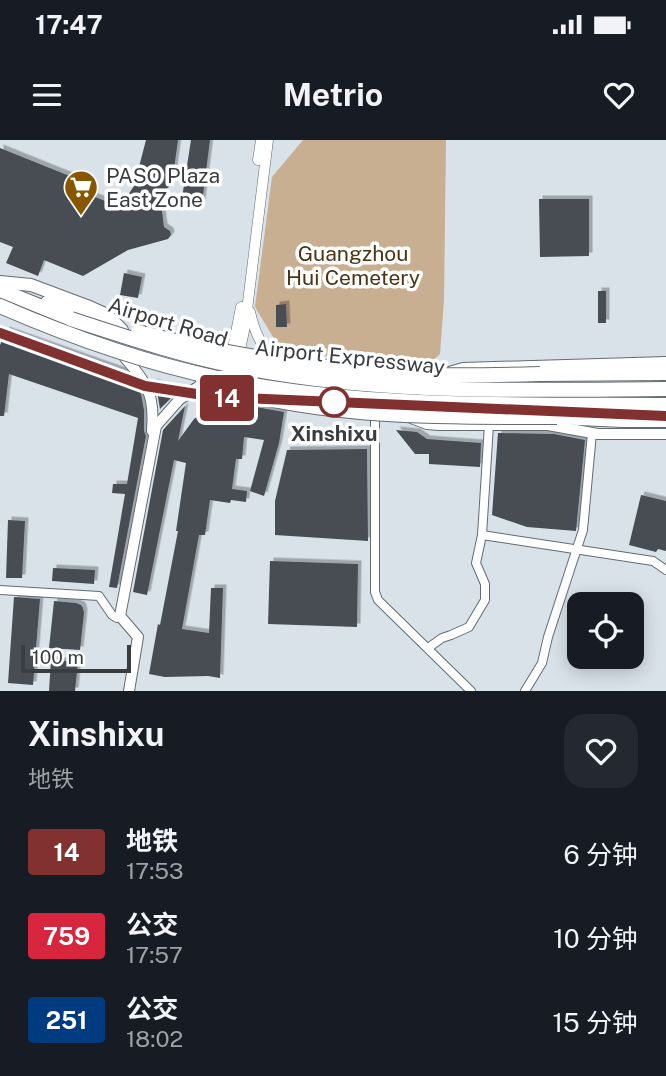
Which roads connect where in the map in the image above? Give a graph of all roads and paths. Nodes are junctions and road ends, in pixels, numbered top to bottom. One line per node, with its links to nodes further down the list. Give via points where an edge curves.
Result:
1 (261, 140): 10 (street)
2 (268, 140): 5 (street)
3 (0, 282): 10 (highway, Airport Road, via 30,285 107,315 122,330)
4 (0, 290): 7 (highway, Airport Expressway)
5 (248, 303): 10 (street, via 242,344); 12 (street, via 262,345)
6 (0, 309): 8 (highway, Airport Expressway, bridge); 9 (highway, Airport Road)
7 (71, 318): 13 (highway, bridge, via 292,363 411,374); 17 (highway, Airport Expressway, bridge, via 179,353 311,379 452,388)
8 (107, 348): 20 (highway, Airport Expressway, bridge, via 222,379 355,398); 21 (highway, bridge, via 228,389 344,410)
9 (125, 358): 14 (highway, Airport Road); 29 (main road, via 147,384 152,427)
10 (233, 362): 12 (highway, Airport Road); 14 (street)
11 (666, 362): 15 (main road, via 463,368)
12 (288, 372): 15 (highway, Airport Road)
13 (666, 373)
14 (225, 384): 16 (highway, Airport Road)
15 (425, 384): 17 (highway, Airport Road)
16 (243, 388): 18 (highway, Airport Road); 29 (main road, via 199,386 184,395 156,426)
17 (666, 388)
18 (374, 405): 19 (highway, Airport Road); 30 (street, via 375,592)
19 (394, 406): 20 (highway, Airport Road); 22 (main road, via 427,424)
20 (666, 406)
21 (666, 419)
22 (489, 425): 23 (main road, via 548,425); 25 (street)
23 (592, 433): 24 (main road); 26 (street, via 583,530)
24 (666, 433)
25 (482, 535): 26 (street); 30 (street, via 476,563 485,584 485,600 469,627)
26 (577, 549): 27 (street, via 653,561); 34 (street, via 542,663)
27 (666, 570)
28 (0, 590): 29 (street, via 99,596 112,615)
29 (119, 617): 31 (main road, via 132,637); 32 (main road, via 138,637)
30 (428, 648): 33 (street)
31 (121, 691)
32 (129, 691)
33 (471, 691)
34 (525, 691)

